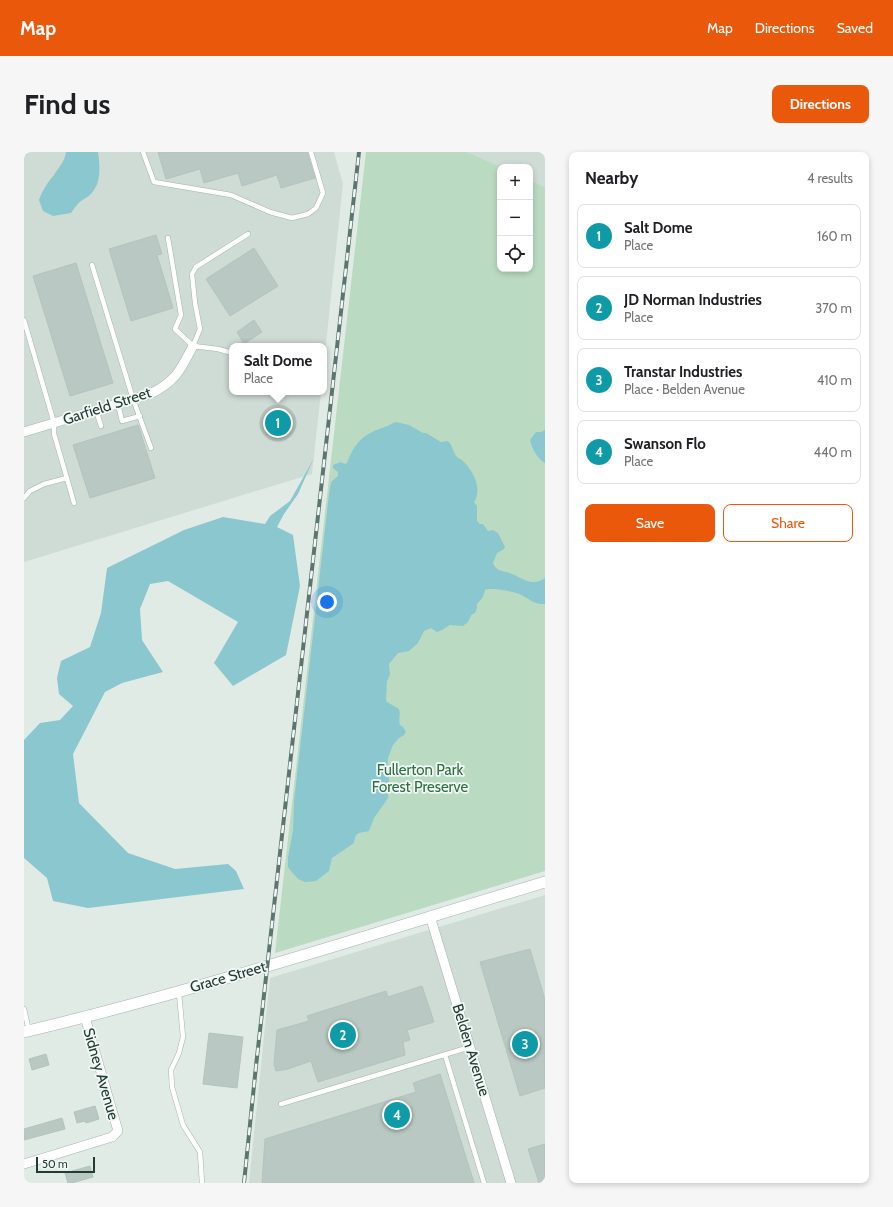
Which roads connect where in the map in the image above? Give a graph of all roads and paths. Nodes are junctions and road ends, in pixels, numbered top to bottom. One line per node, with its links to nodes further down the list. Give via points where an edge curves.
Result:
1 (143, 152): 2 (lane, via 154,182 231,195 270,212 292,218 308,214 316,208 323,193)
2 (311, 152)
3 (248, 234): 7 (lane, via 196,267 192,274 194,303 200,329)
4 (168, 238): 7 (lane, via 181,315 175,329)
5 (92, 265): 9 (lane)
6 (24, 320): 13 (lane)
7 (193, 346): 8 (lane); 9 (street, Garfield Street, via 175,376 150,394)
8 (229, 353)
9 (133, 399): 10 (street, Garfield Street); 12 (lane)
10 (118, 404): 11 (street, Garfield Street); 12 (lane, via 122,421)
11 (96, 410): 13 (street, Garfield Street); 14 (lane)
12 (140, 416): 16 (lane)
13 (54, 423): 15 (street, Garfield Street); 17 (lane, via 55,439)
14 (101, 426)
15 (24, 432)
16 (151, 448)
17 (67, 478): 18 (lane, via 30,490); 19 (lane)
18 (24, 498)
19 (74, 502)
20 (545, 882): 21 (street, Grace Street)
21 (430, 916): 22 (street, Grace Street); 26 (street, Belden Avenue)
22 (179, 991): 24 (street, Grace Street); 30 (lane, via 183,1036 171,1070 172,1087 183,1125 200,1152)
23 (24, 1009): 25 (lane)
24 (85, 1017): 25 (street, Grace Street); 29 (street, Sidney Avenue, via 118,1131 112,1137)
25 (27, 1032)
26 (470, 1047): 27 (lane); 32 (street, Belden Avenue)
27 (445, 1055): 28 (lane); 31 (lane)
28 (281, 1104)
29 (24, 1164)
30 (202, 1183)
31 (484, 1183)
32 (511, 1183)

